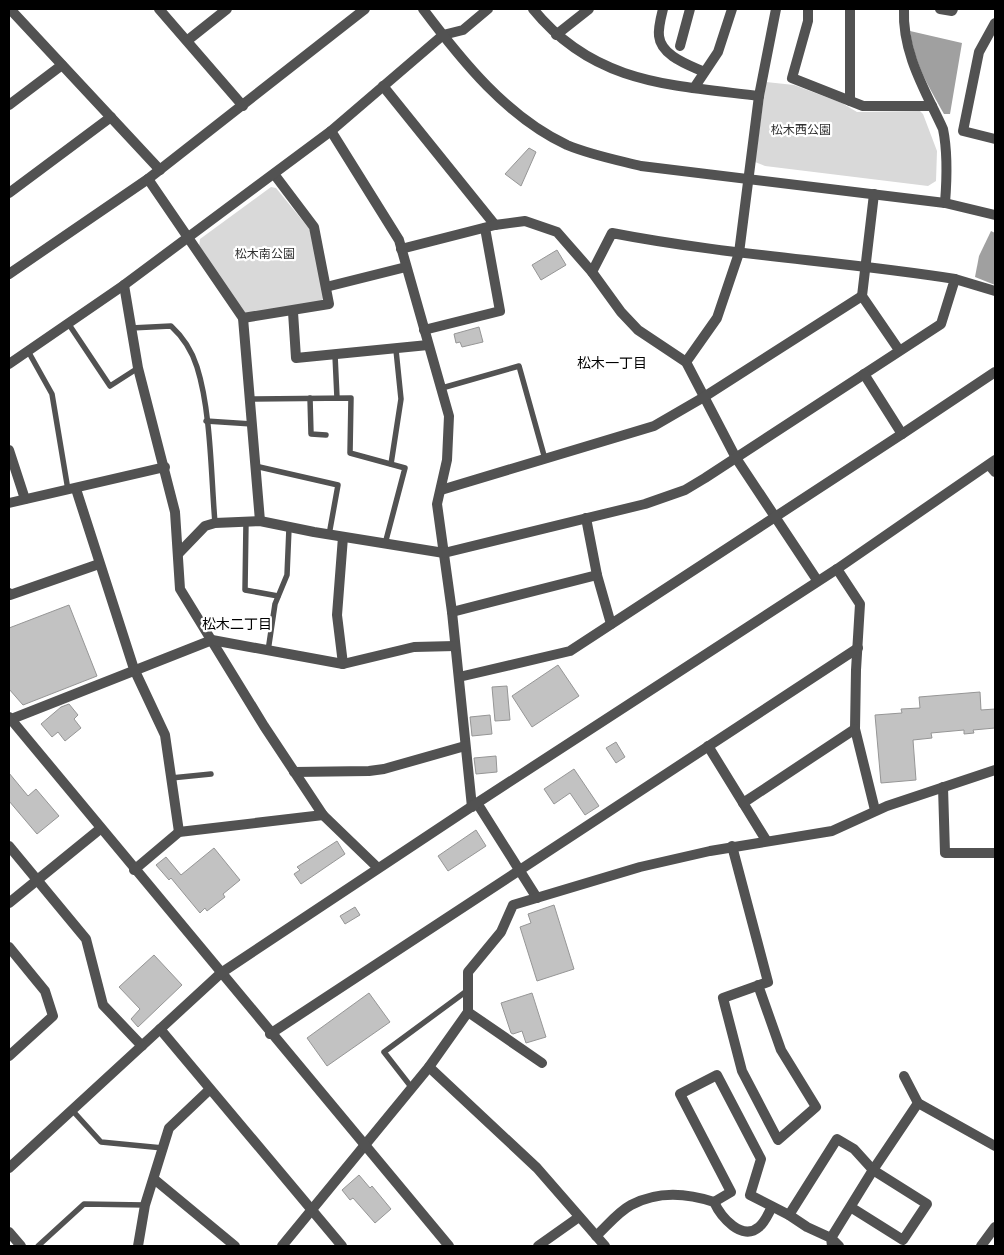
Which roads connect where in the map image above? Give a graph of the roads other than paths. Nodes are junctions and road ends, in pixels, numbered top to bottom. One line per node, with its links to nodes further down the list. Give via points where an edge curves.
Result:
1 (10, 9): 23 (street)
2 (158, 9): 21 (street)
3 (227, 9): 21 (street)
4 (365, 9): 30 (street)
5 (423, 9): 19 (street)
6 (488, 9): 19 (street, via 463,30)
7 (533, 9): 20 (street)
8 (588, 9): 20 (street)
9 (663, 9): 24 (street, via 658,37 662,45 674,58)
10 (690, 9): 22 (street)
11 (732, 9): 24 (street, via 718,52)
12 (776, 9): 27 (street)
13 (808, 9): 28 (street, via 792,78)
14 (850, 9): 28 (street)
15 (904, 9): 31 (street, via 903,20 912,61)
16 (940, 9): 17 (street)
17 (953, 9)
18 (995, 23): 34 (street, via 980,52 963,131)
19 (443, 35): 25 (street); 38 (street, via 485,84 528,122 567,145 641,166)
20 (556, 35): 26 (street, via 573,49 641,80)
21 (188, 40): 30 (street)
22 (680, 46)
23 (62, 65): 29 (street); 32 (street)
24 (704, 72): 26 (street)
25 (383, 86): 33 (street); 43 (street)
26 (694, 88): 27 (street)
27 (759, 96): 38 (street)
28 (850, 100): 31 (street, via 863,106)
29 (9, 105)
30 (243, 106): 35 (street)
31 (932, 106): 41 (street, via 945,138)
32 (111, 117): 35 (street); 39 (street)
33 (331, 131): 36 (street); 45 (street)
34 (995, 139)
35 (160, 170): 37 (street)
36 (274, 174): 44 (street); 53 (street, via 314,227)
37 (148, 179): 44 (street); 50 (street)
38 (748, 179): 40 (street); 46 (street)
39 (9, 193)
40 (874, 194): 41 (street); 48 (street)
41 (945, 202): 42 (street)
42 (995, 215)
43 (490, 227): 45 (street); 49 (street, via 525,221 557,232); 60 (street, via 500,311)
44 (188, 238): 52 (street); 57 (street)
45 (401, 250): 47 (street)
46 (739, 253): 48 (street); 49 (street, via 612,234); 66 (street, via 717,318)
47 (406, 267): 53 (street); 60 (street)
48 (865, 268): 51 (street); 55 (street)
49 (592, 272): 66 (street, via 620,312 638,330)
50 (9, 274)
51 (955, 280): 54 (street); 63 (street, via 941,324)
52 (124, 285): 58 (street); 59 (street)
53 (326, 287): 56 (street, via 329,304)
54 (995, 291)
55 (862, 296): 63 (street); 72 (street)
56 (293, 312): 57 (street); 65 (street, via 296,358)
57 (243, 318): 75 (street)
58 (68, 323): 64 (street); 68 (lane, via 110,386)
59 (131, 328): 68 (street); 76 (lane, via 171,326 184,339 197,367)
60 (424, 330): 61 (street)
61 (428, 345): 62 (street); 71 (street)
62 (396, 350): 65 (street); 83 (lane, via 401,400)
63 (899, 350): 70 (street)
64 (28, 351): 67 (street); 87 (lane, via 52,394)
65 (335, 355): 74 (lane)
66 (686, 362): 72 (street)
67 (9, 364)
68 (138, 368): 86 (street)
69 (995, 372): 78 (street)
70 (864, 374): 78 (street); 81 (street)
71 (442, 388): 82 (lane, via 519,366); 88 (street, via 450,425)
72 (704, 397): 81 (street); 82 (street, via 637,433)
73 (310, 398): 74 (lane); 75 (lane); 79 (lane, via 311,434)
74 (337, 398): 83 (lane, via 351,398 350,453)
75 (250, 399): 77 (street)
76 (206, 421): 77 (lane); 95 (lane)
77 (252, 424): 85 (street)
78 (902, 434): 91 (street)
79 (326, 435)
80 (9, 450): 89 (street)
81 (736, 458): 91 (street); 92 (street, via 685,490 645,504)
82 (545, 459): 88 (street)
83 (391, 464): 99 (lane, via 405,468)
84 (993, 465): 103 (street)
85 (255, 466): 93 (street); 97 (lane, via 338,485)
86 (165, 468): 87 (street); 100 (street, via 175,512)
87 (72, 490): 89 (street); 102 (street)
88 (441, 490): 101 (street, via 437,504)
89 (25, 499): 90 (street)
90 (9, 504)
91 (774, 517): 105 (street); 109 (street)
92 (586, 518): 101 (street); 104 (street)
93 (260, 521): 94 (street); 96 (street)
94 (246, 522): 95 (street); 107 (lane, via 246,590)
95 (215, 523): 100 (street, via 205,526)
96 (289, 528): 97 (street); 107 (lane, via 287,575)
97 (329, 535): 98 (street)
98 (343, 537): 99 (street); 114 (street, via 337,615)
99 (385, 544): 101 (street)
100 (178, 554): 110 (street, via 180,589)
101 (444, 554): 108 (street)
102 (99, 564): 106 (street); 115 (street)
103 (837, 568): 105 (street); 112 (street, via 860,604)
104 (597, 575): 108 (street); 109 (street)
105 (817, 580): 127 (street)
106 (9, 593)
107 (278, 596): 113 (lane)
108 (452, 612): 111 (street)
109 (611, 624): 116 (street, via 570,652)
110 (212, 640): 113 (street); 115 (street); 122 (street)
111 (455, 646): 114 (street, via 409,648); 116 (street)
112 (858, 648): 118 (street); 120 (street)
113 (268, 651): 114 (street)
114 (343, 664)
115 (134, 669): 117 (street); 124 (street, via 165,735)
116 (459, 677): 119 (street)
117 (9, 719): 130 (street)
118 (855, 729): 126 (street); 128 (street)
119 (466, 746): 122 (street, via 369,771); 127 (street)
120 (708, 746): 126 (street); 137 (street)
121 (995, 770): 125 (street)
122 (294, 772): 129 (street)
123 (211, 774): 124 (lane)
124 (171, 778): 131 (street)
125 (943, 787): 128 (street); 135 (street, via 945,853)
126 (743, 803): 132 (street)
127 (474, 805): 136 (street); 137 (street)
128 (875, 810): 132 (street, via 832,831)
129 (323, 815): 131 (street); 136 (street)
130 (100, 828): 138 (street); 139 (street)
131 (179, 832): 138 (street)
132 (766, 840): 134 (street)
133 (9, 846): 139 (street)
134 (732, 846): 140 (street, via 640,867); 144 (street, via 768,982)
135 (995, 853)
136 (378, 868): 143 (street)
137 (520, 868): 140 (street); 148 (street)
138 (134, 870): 143 (street)
139 (37, 881): 141 (street); 149 (street, via 86,939 103,1005)
140 (537, 898): 145 (street, via 512,906 501,932 468,972)
141 (9, 903)
142 (9, 947): 150 (street, via 45,991 53,1016)
143 (221, 973): 147 (street); 148 (street)
144 (758, 985): 144 (street, via 781,1050 816,1107 778,1140 742,1071 723,998)
145 (468, 990): 146 (street); 154 (lane, via 384,1052)
146 (468, 1012): 151 (street); 152 (street)
147 (160, 1029): 149 (street); 155 (street)
148 (270, 1034): 158 (street)
149 (142, 1046): 157 (street)
150 (9, 1056)
151 (542, 1063)
152 (429, 1067): 154 (street); 170 (street, via 537,1168)
153 (904, 1076): 156 (street)
154 (412, 1088): 158 (street)
155 (209, 1090): 160 (street, via 170,1128); 168 (street)
156 (918, 1103): 159 (street); 162 (street)
157 (72, 1110): 160 (lane, via 100,1142); 161 (street)
158 (365, 1146): 168 (street); 181 (street)
159 (995, 1146)
160 (163, 1148): 163 (street)
161 (9, 1168)
162 (873, 1170): 167 (street); 167 (street, via 927,1204 903,1240); 169 (street, via 854,1149 837,1139)
163 (154, 1179): 165 (street); 178 (street)
164 (714, 1202): 166 (street, via 726,1221 745,1232 759,1227); 166 (street, via 731,1192 680,1094 717,1075 762,1159 750,1195); 173 (street, via 686,1195 649,1198 630,1206)
165 (145, 1205): 176 (lane, via 84,1204); 177 (street)
166 (772, 1207): 169 (street)
167 (852, 1208): 174 (street)
168 (313, 1211): 179 (street); 180 (street)
169 (789, 1215): 174 (street)
170 (579, 1217): 173 (street); 182 (street)
171 (995, 1227): 185 (street)
172 (9, 1232): 175 (street)
173 (596, 1236): 183 (street)
174 (832, 1242): 184 (street)
175 (21, 1246)
176 (38, 1246)
177 (138, 1246)
178 (235, 1246)
179 (282, 1246)
180 (342, 1246)
181 (449, 1246)
182 (538, 1246)
183 (605, 1246)
184 (840, 1246)
185 (981, 1246)

